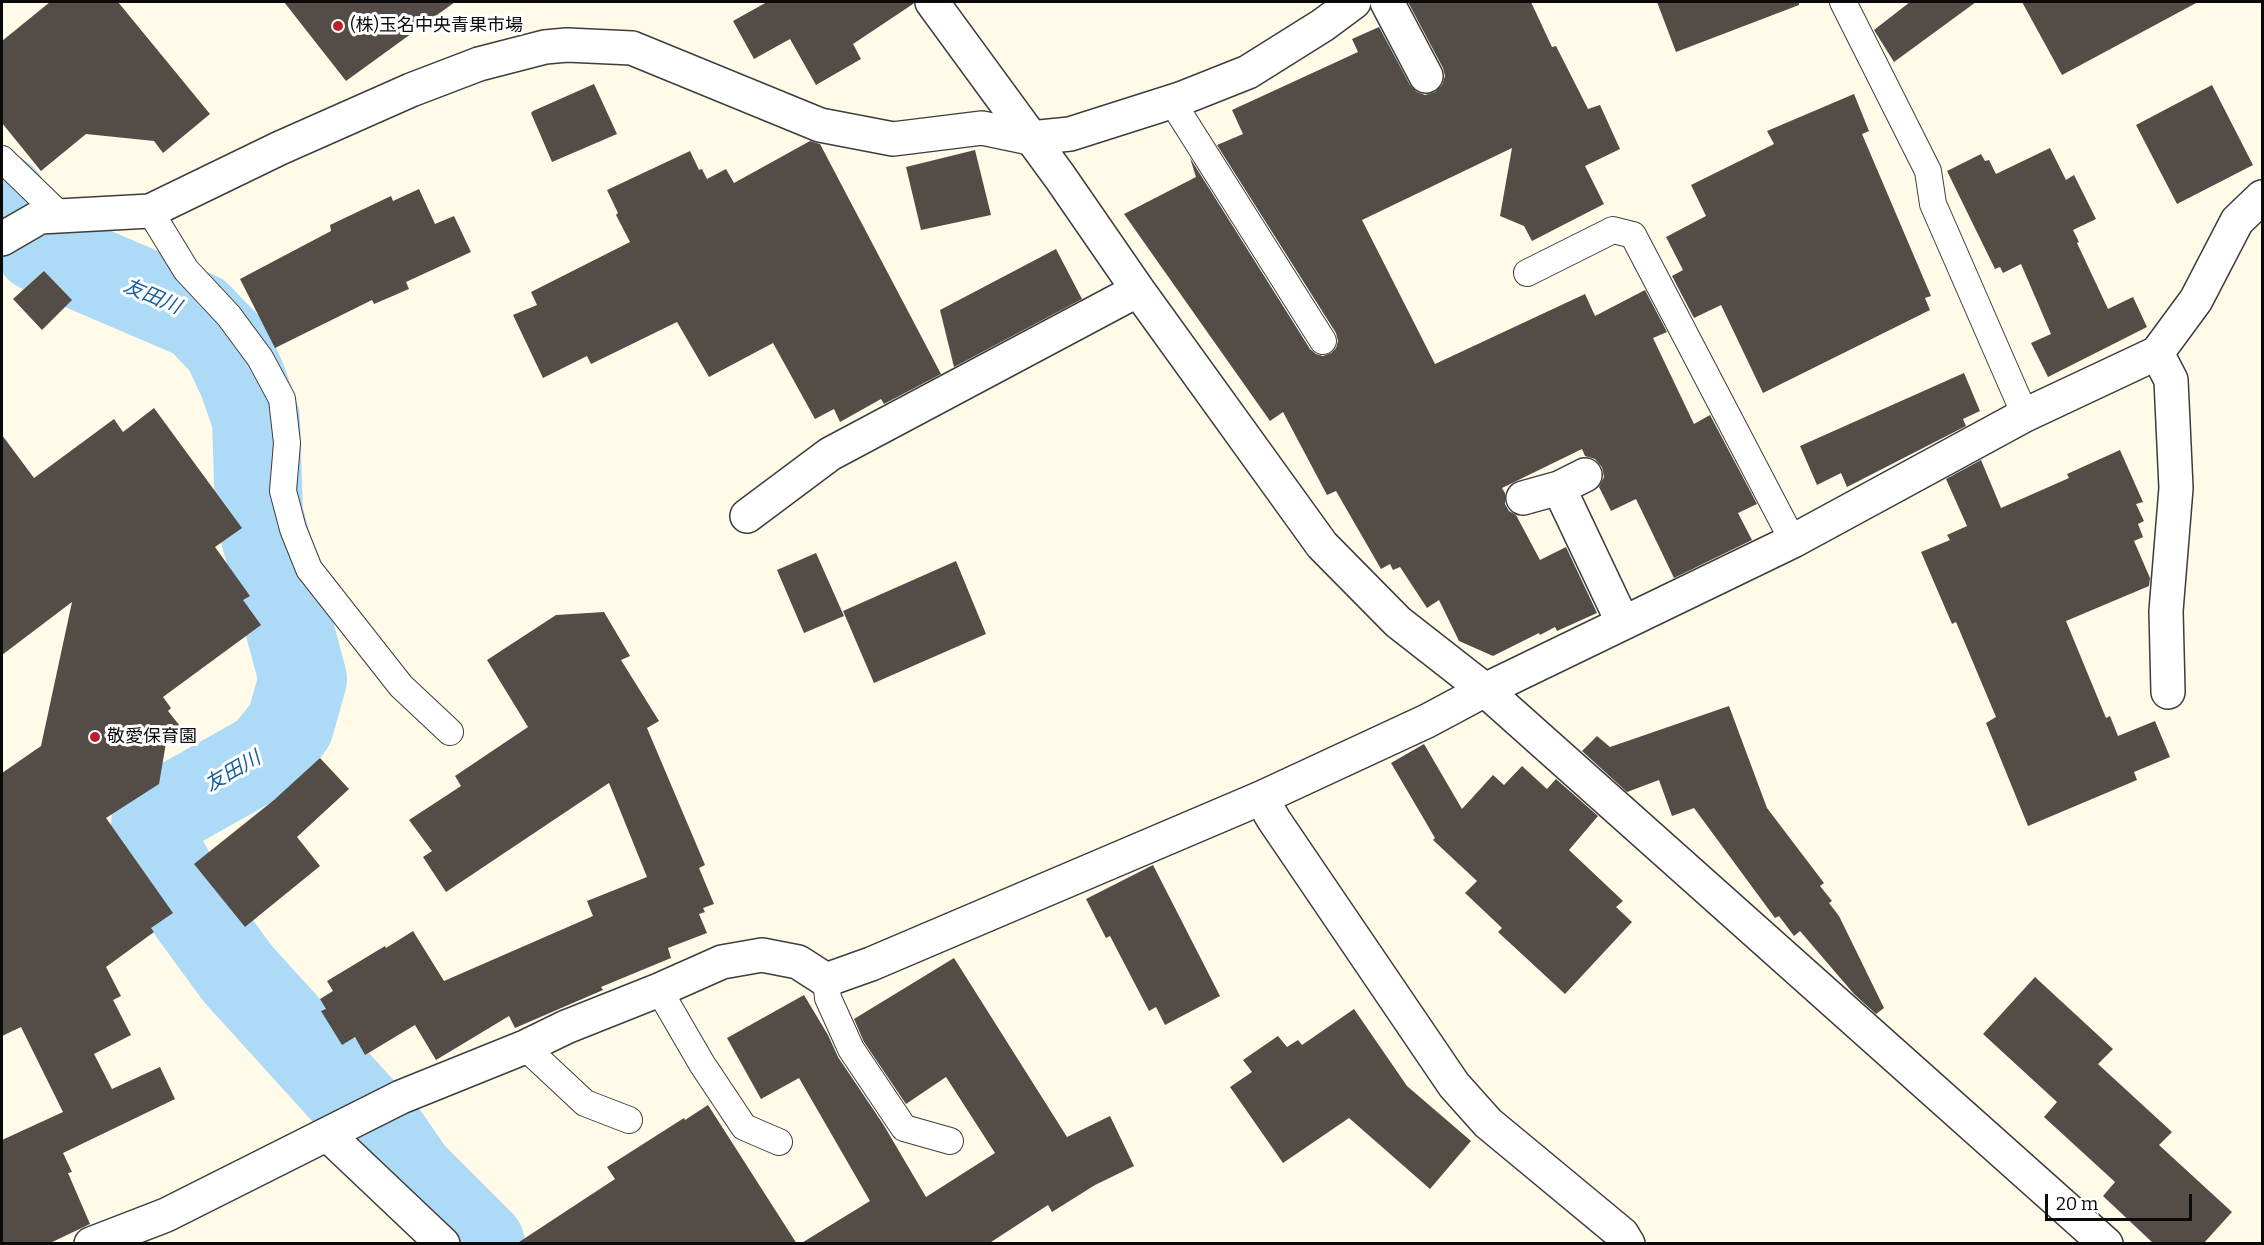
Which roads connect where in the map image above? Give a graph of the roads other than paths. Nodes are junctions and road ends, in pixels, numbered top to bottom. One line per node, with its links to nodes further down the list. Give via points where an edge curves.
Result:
1 (932, 2): 7 (street)
2 (1354, 2): 6 (street, via 1248,72)
3 (1387, 2): 5 (street)
4 (1843, 2): 17 (lane, via 1928,171 1933,204)
5 (1426, 76)
6 (1171, 100): 7 (street, via 1070,134); 15 (lane)
7 (1030, 138): 10 (street, via 982,129 893,139 820,125 632,48 567,45 479,64 411,90); 14 (street)
8 (2, 159): 11 (lane)
9 (2262, 197): 16 (street, via 2237,221 2196,300)
10 (150, 211): 11 (street); 24 (lane, via 186,270 229,316 260,358 282,399 287,443 283,491 309,569 401,686)
11 (50, 216): 12 (street)
12 (4, 237)
13 (1527, 273): 20 (lane, via 1613,230 1633,235)
14 (1138, 290): 19 (street, via 830,454); 22 (street, via 1322,545 1398,622)
15 (1323, 341)
16 (2157, 353): 17 (street); 23 (street, via 2172,380 2176,488 2166,611)
17 (2025, 415): 20 (street)
18 (1523, 498): 21 (street, via 1572,481)
19 (747, 516)
20 (1793, 541): 21 (street)
21 (1623, 623): 22 (street)
22 (1485, 690): 25 (street); 36 (street)
23 (2168, 692)
24 (450, 732)
25 (1261, 798): 26 (street); 35 (street, via 1454,1085 1488,1123 1622,1234)
26 (826, 980): 27 (street, via 798,962 762,955 722,962); 31 (lane, via 828,998 851,1049 904,1128)
27 (659, 990): 28 (street); 32 (lane, via 744,1127)
28 (525, 1047): 29 (lane, via 585,1103); 30 (street, via 401,1097)
29 (629, 1120)
30 (335, 1131): 33 (street, via 166,1215); 34 (street)
31 (950, 1141)
32 (779, 1142)
33 (91, 1244)
34 (443, 1244)
35 (1628, 1244)
36 (2106, 1244)

